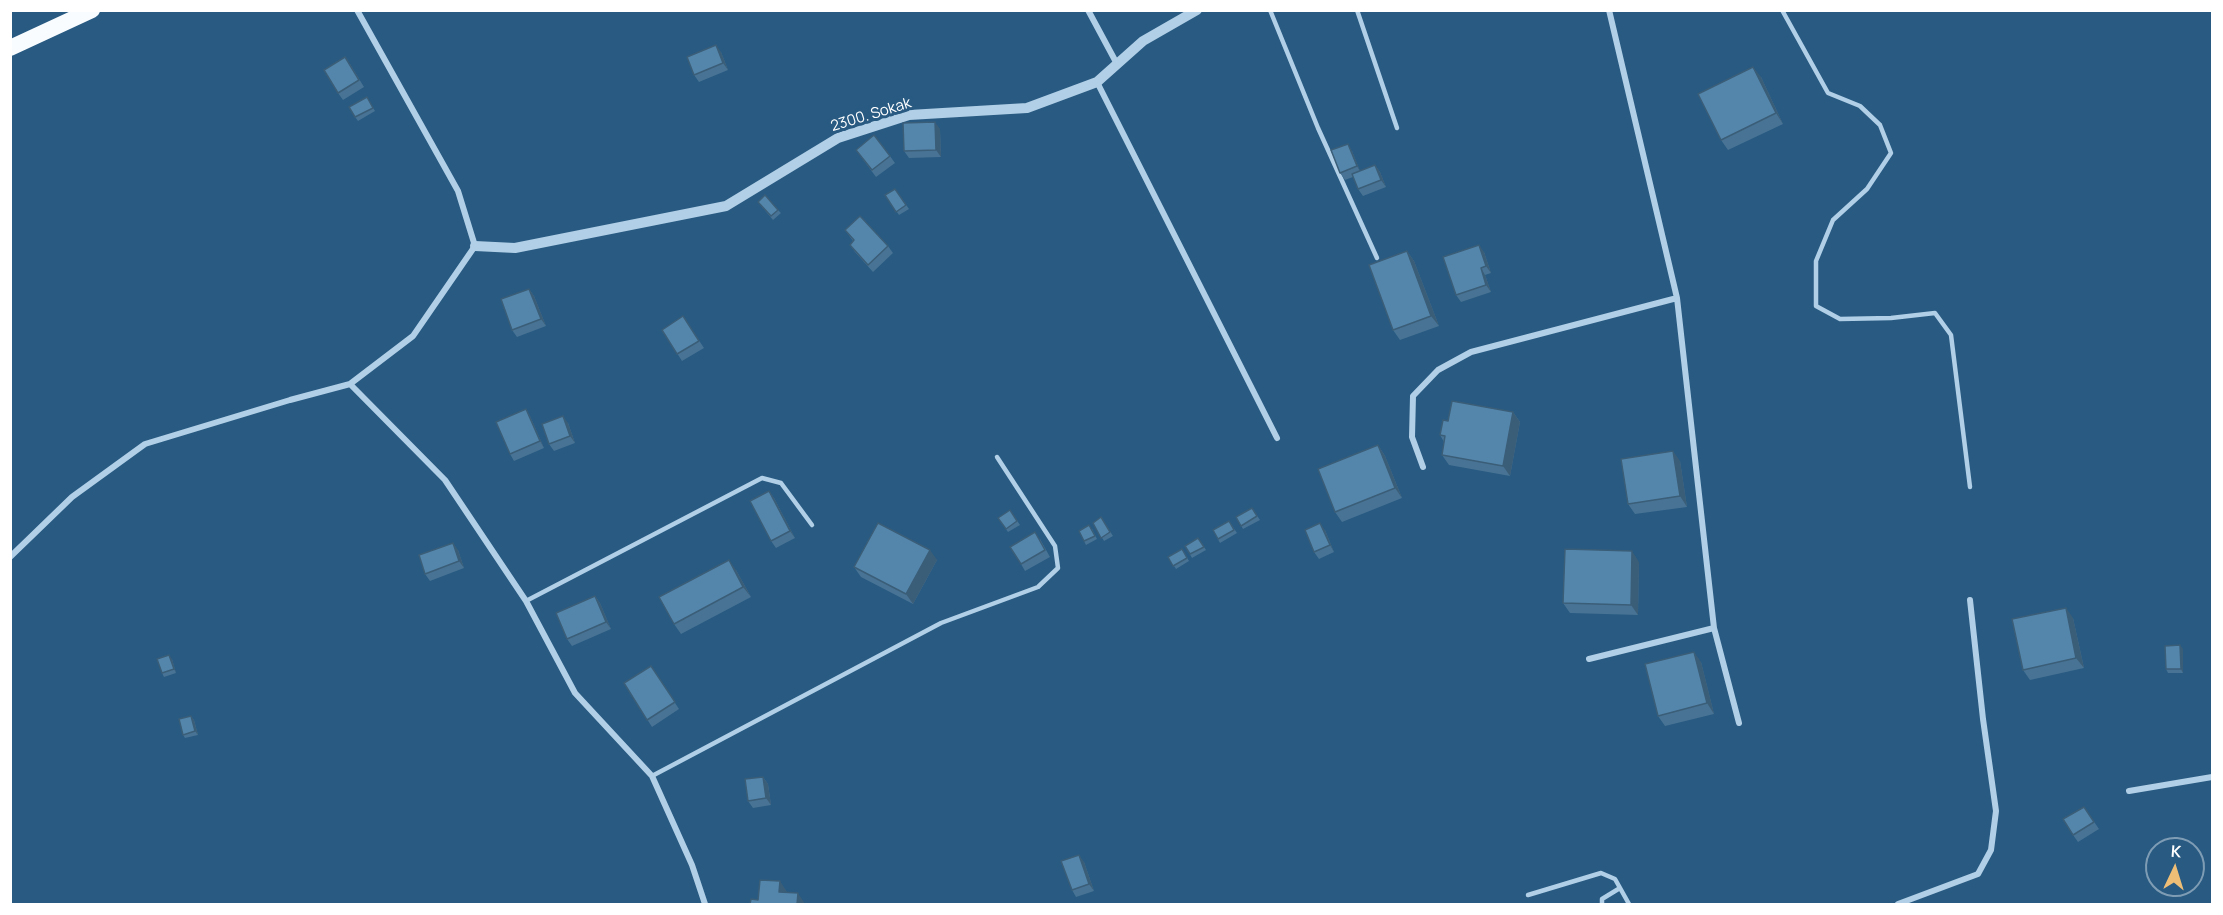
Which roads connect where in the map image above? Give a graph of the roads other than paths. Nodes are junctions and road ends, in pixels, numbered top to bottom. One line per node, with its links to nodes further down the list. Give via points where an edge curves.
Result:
1 (92, 10): 9 (highway)
2 (357, 10): 13 (street, via 458,191)
3 (1088, 10): 10 (street)
4 (1197, 10): 10 (street, 2300. Sokak, via 1143,41)
5 (1270, 10): 14 (lane)
6 (1357, 10): 12 (lane)
7 (1609, 10): 15 (street)
8 (1782, 10): 20 (lane, via 1828,93 1860,106 1880,125 1891,153 1867,189 1833,220 1816,261 1816,306 1840,319 1935,313 1952,335)
9 (10, 48)
10 (1117, 64): 11 (street, 2300. Sokak)
11 (1096, 82): 13 (street, 2300. Sokak, via 1027,108 909,115 838,138 726,206 515,248); 17 (street)
12 (1397, 128)
13 (475, 246): 16 (street, via 413,336)
14 (1377, 258)
15 (1677, 298): 19 (street, via 1471,352 1438,370 1413,396 1412,436); 25 (street)
16 (350, 384): 22 (street, via 146,444 72,497); 24 (street, via 445,480)
17 (1277, 438)
18 (997, 457): 28 (lane, via 1055,546 1058,568 1038,587 941,623)
19 (1423, 467)
20 (1970, 487)
21 (812, 525): 24 (lane, via 781,483 762,478)
22 (10, 557)
23 (1970, 600): 36 (street, via 1996,811 1991,850 1978,874)
24 (526, 601): 28 (street, via 575,693)
25 (1714, 628): 26 (street); 27 (street)
26 (1589, 659)
27 (1739, 723)
28 (652, 776): 33 (street)
29 (2212, 777): 30 (street)
30 (2129, 791)
31 (1620, 888): 32 (lane, via 1615,879 1601,873); 34 (lane, via 1602,899); 35 (lane)
32 (1528, 895)
33 (705, 904)
34 (1602, 904)
35 (1629, 904)
36 (1898, 904)

